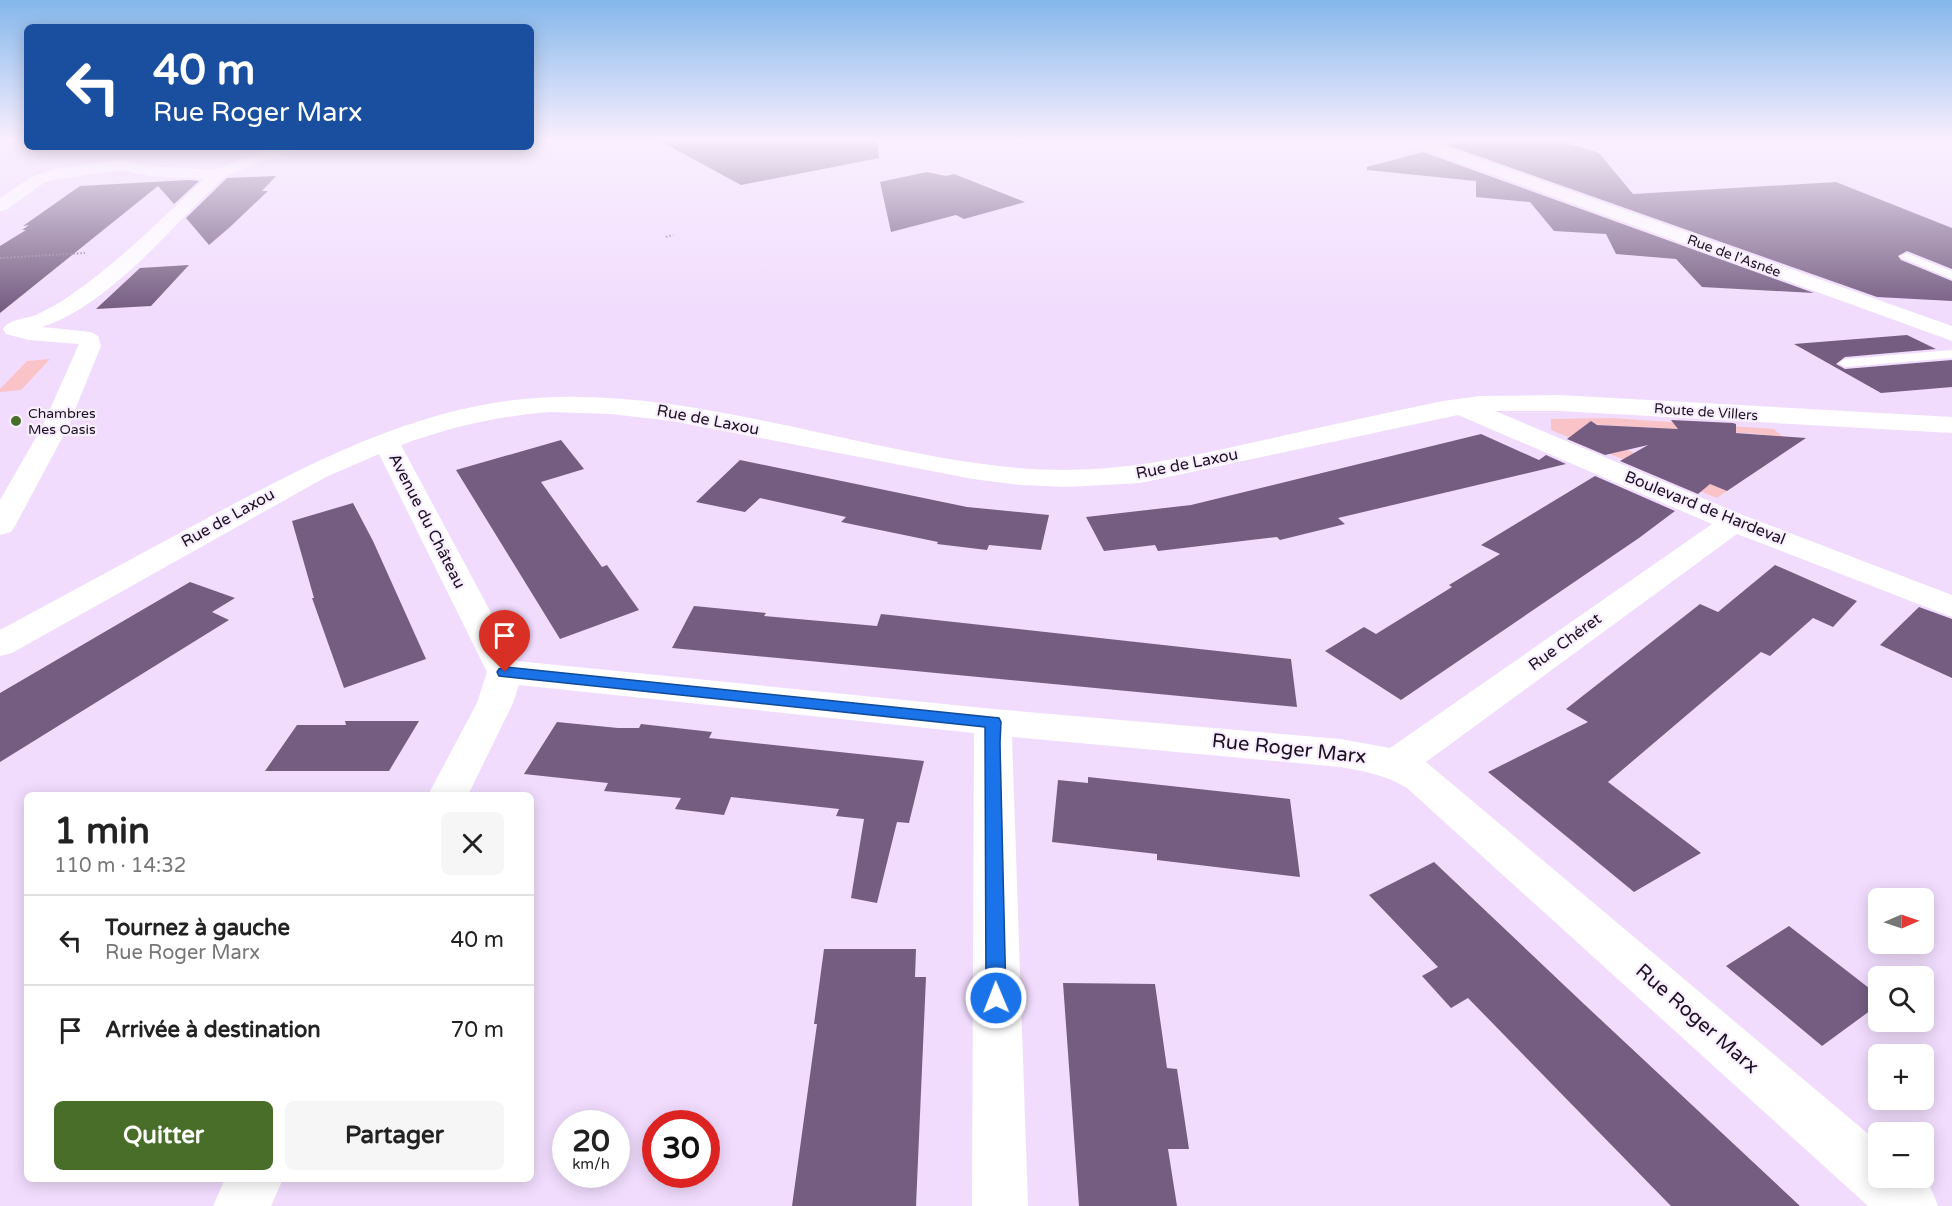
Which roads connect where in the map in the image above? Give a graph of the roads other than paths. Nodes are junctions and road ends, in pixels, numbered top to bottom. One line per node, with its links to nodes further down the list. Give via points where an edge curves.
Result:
1 (14, 197): 4 (street)
2 (194, 197): 7 (street, via 106,280 59,310)
3 (1571, 197): 8 (street, Rue de l'Asnée)
4 (0, 206)
5 (1906, 256): 6 (lane)
6 (1952, 275)
7 (8, 329): 15 (street, via 90,341 55,427)
8 (1952, 334)
9 (1952, 354): 10 (lane)
10 (1845, 363)
11 (1460, 406): 12 (street, Route de Villers, via 1571,404); 13 (street, Rue de Laxou, via 1191,466 1097,478 1001,476 660,410 604,405 551,404 486,412); 14 (street, Boulevard de Hardeval)
12 (1952, 426)
13 (386, 441): 17 (street, Rue de Laxou, via 271,494); 18 (street, Avenue du Château)
14 (1734, 522): 16 (street, Boulevard de Hardeval); 20 (street, Rue Chéret)
15 (0, 526)
16 (1952, 608)
17 (0, 645)
18 (505, 672): 19 (street, Rue Roger Marx); 21 (street, via 495,703)
19 (994, 722): 20 (street, Rue Roger Marx, via 1340,753); 24 (street)
20 (1397, 763): 25 (street, Rue Roger Marx, via 1421,778)
21 (450, 792)
22 (253, 1182): 23 (street)
23 (241, 1206)
24 (999, 1206)
25 (1910, 1206)

